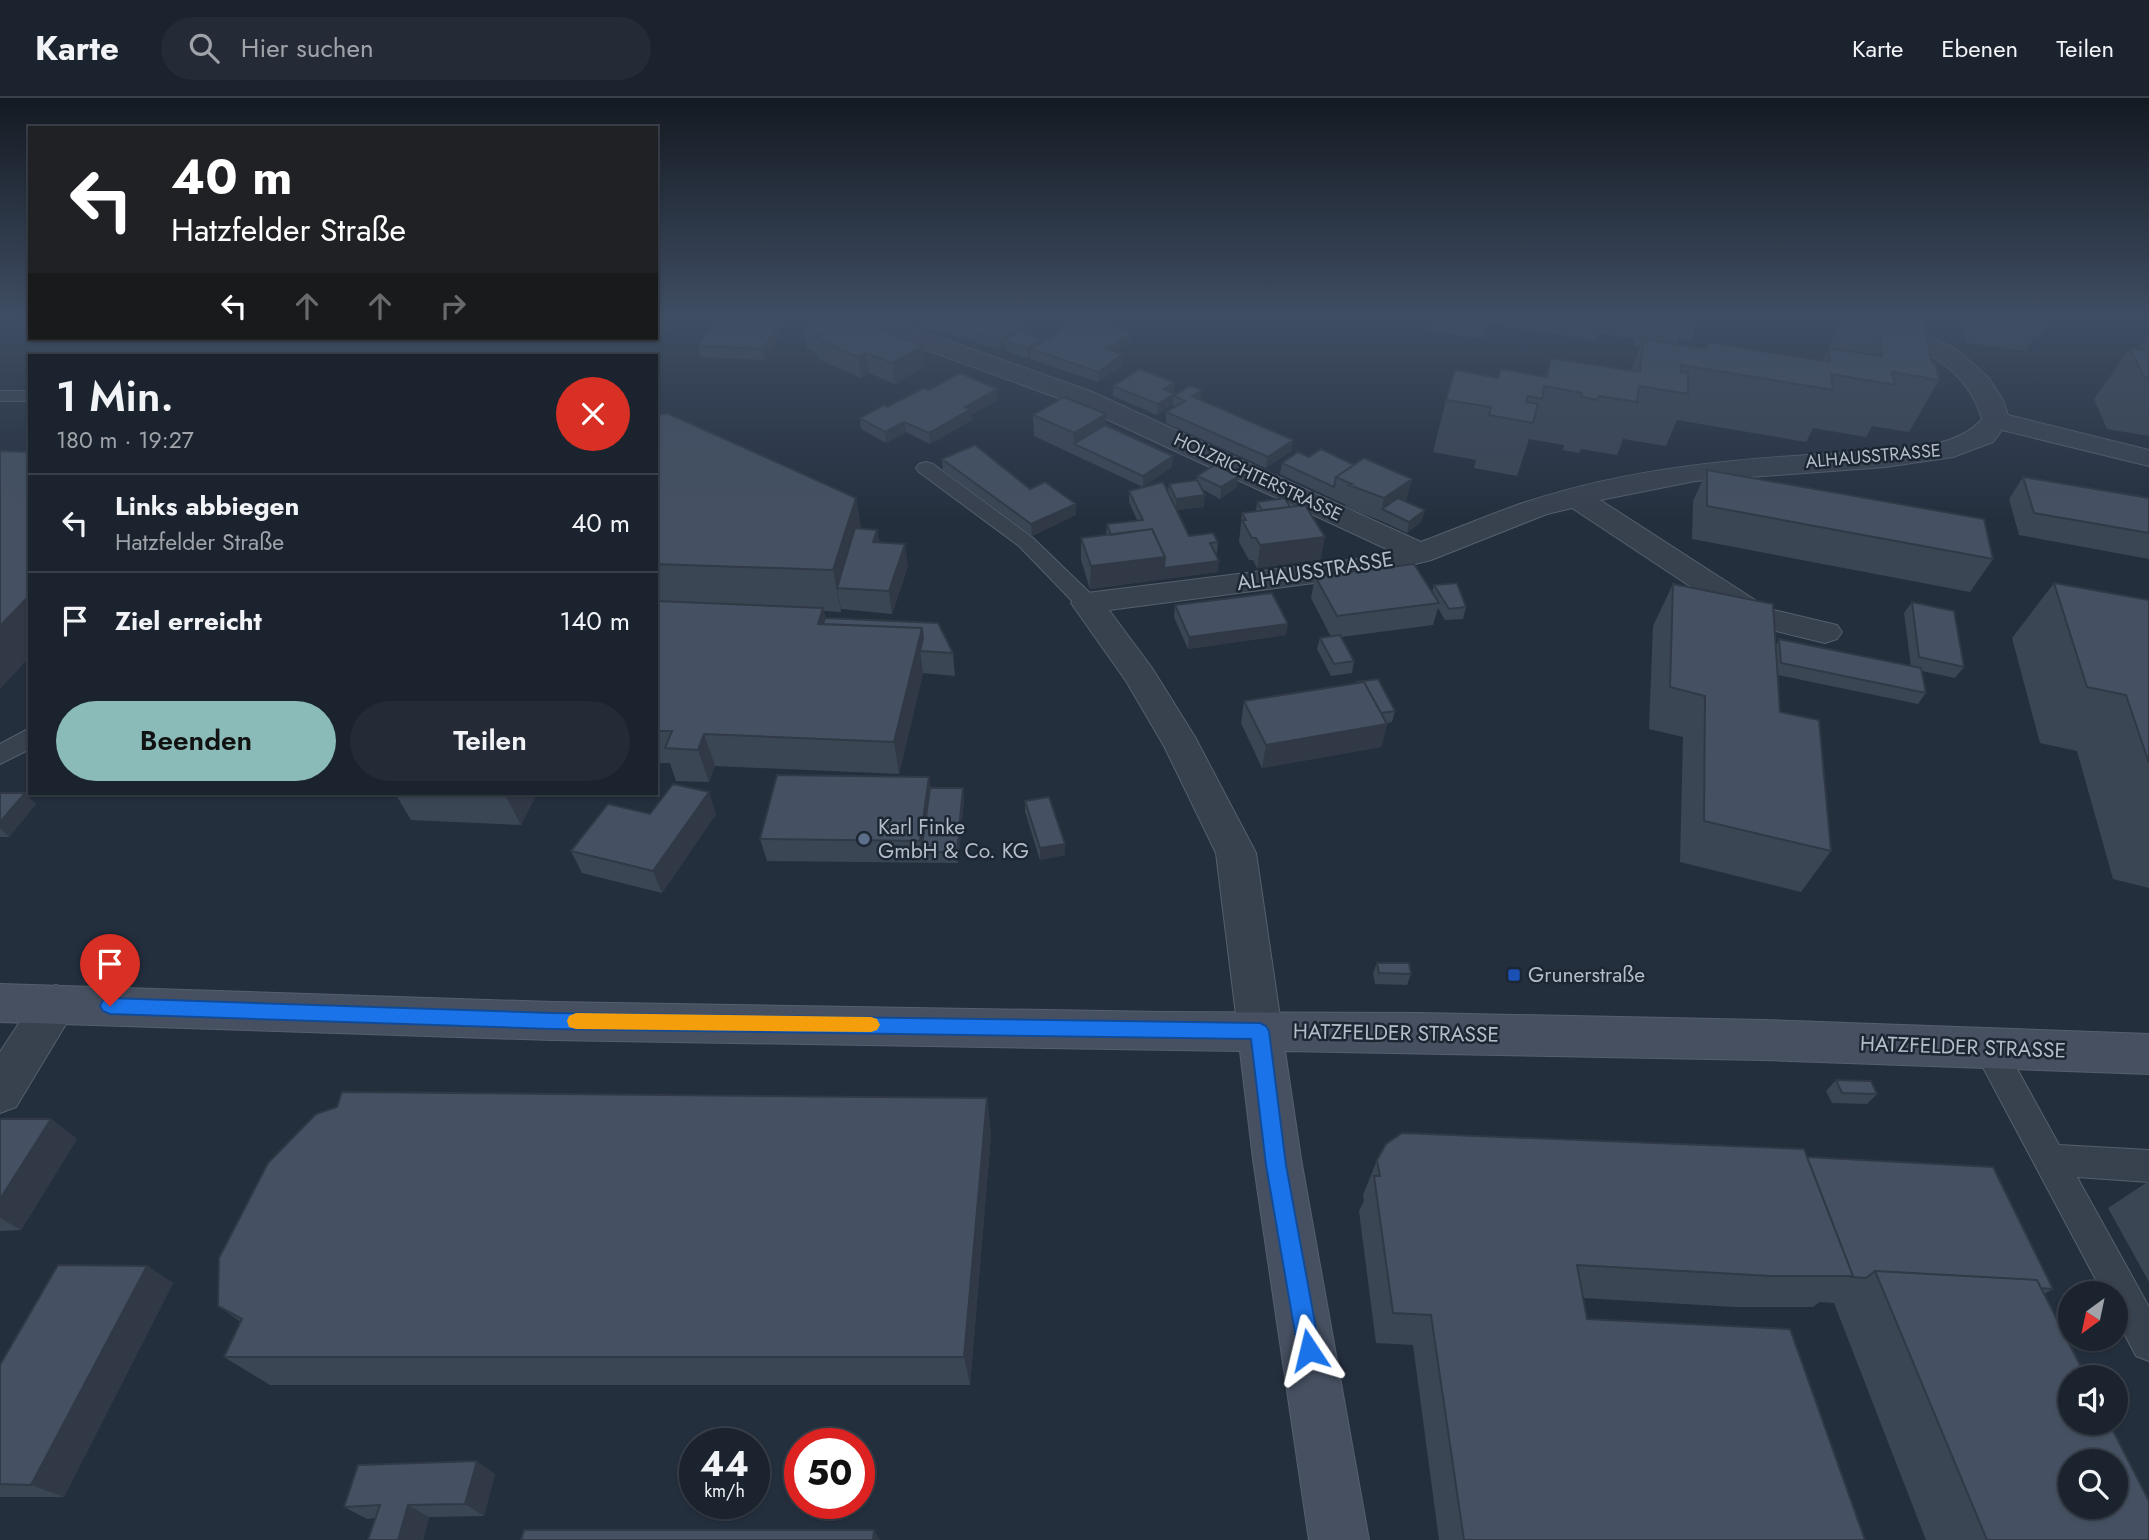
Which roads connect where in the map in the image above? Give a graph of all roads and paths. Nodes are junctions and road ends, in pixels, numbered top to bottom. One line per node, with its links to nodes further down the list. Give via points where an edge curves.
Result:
1 (1046, 384): 9 (street, HOLZRICHTERSTRASSE)
2 (1981, 384): 5 (street, via 1993,402)
3 (0, 396): 4 (lane)
4 (28, 396)
5 (1996, 420): 6 (street); 8 (street, ALHAUSSTRASSE, via 1983,436 1953,449 1885,459 1695,472)
6 (2149, 458)
7 (926, 468): 10 (lane, via 1026,542)
8 (1575, 497): 9 (street, ALHAUSSTRASSE); 11 (street, via 1759,617)
9 (1419, 552): 10 (street, ALHAUSSTRASSE, via 1367,567)
10 (1087, 603): 16 (street, via 1140,676 1182,746 1236,853)
11 (1825, 632)
12 (28, 738): 13 (lane)
13 (0, 755)
14 (0, 1003): 15 (main road, HATZFELDER STRASSE)
15 (56, 1004): 16 (main road, HATZFELDER STRASSE, via 552,1021); 19 (street)
16 (1260, 1031): 17 (main road, HATZFELDER STRASSE); 23 (main road, via 1276,1165)
17 (1989, 1048): 18 (main road, HATZFELDER STRASSE); 20 (lane)
18 (2149, 1054)
19 (0, 1093)
20 (2050, 1160): 21 (lane); 22 (lane)
21 (2149, 1166)
22 (2149, 1343)
23 (1339, 1540)

